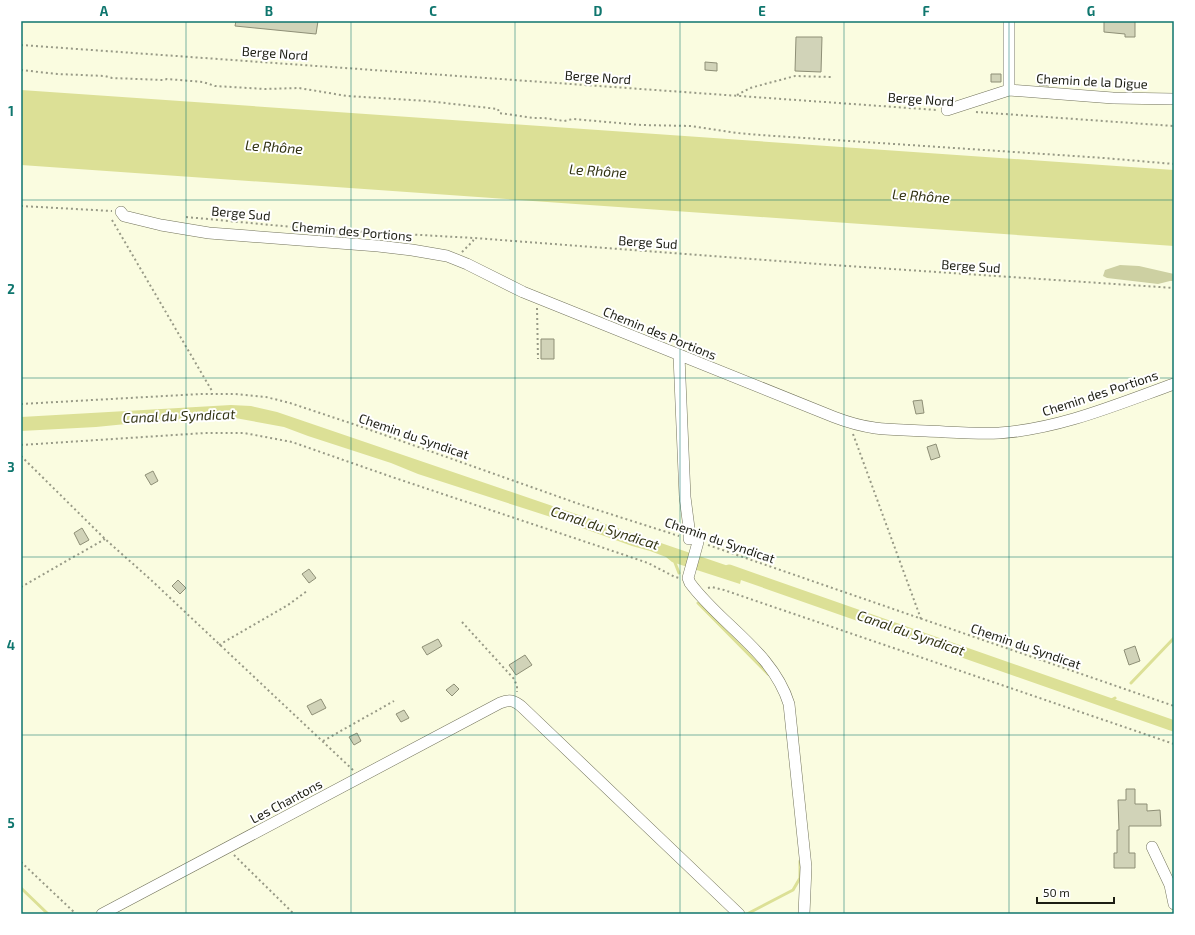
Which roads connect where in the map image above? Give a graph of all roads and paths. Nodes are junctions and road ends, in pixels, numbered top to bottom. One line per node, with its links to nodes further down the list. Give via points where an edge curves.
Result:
1 (1009, 21): 5 (street)
2 (21, 45): 6 (path, Berge Nord)
3 (21, 70): 11 (path, via 112,78 167,78 215,86 300,88 347,96 492,108 498,109 499,113 564,121 573,119 691,126 760,135)
4 (831, 77): 6 (path, via 794,76 750,88)
5 (1009, 90): 7 (street, Chemin de la Digue, via 1113,98); 8 (street)
6 (736, 96): 8 (path, Berge Nord)
7 (1174, 99)
8 (947, 110)
9 (970, 112): 10 (path, Berge Nord)
10 (1174, 126)
11 (1174, 164)
12 (21, 206): 13 (path)
13 (115, 212): 16 (street, Chemin des Portions, via 160,226 209,233 412,250); 22 (path, via 110,216)
14 (182, 217): 15 (path, Berge Sud, via 314,229)
15 (474, 238): 16 (path); 17 (path, Berge Sud)
16 (456, 259): 18 (street, Chemin des Portions)
17 (1174, 288)
18 (536, 298): 19 (street, Chemin des Portions); 20 (path)
19 (679, 356): 24 (street, Chemin des Portions); 28 (street, via 685,497 689,528)
20 (538, 359)
21 (1174, 384): 24 (street, Chemin des Portions, via 1065,421 999,433 886,429)
22 (212, 394): 23 (path, Chemin du Syndicat); 28 (path, Chemin du Syndicat, via 259,396 322,414)
23 (21, 404)
24 (848, 422): 33 (path)
25 (21, 445): 29 (path, via 205,433 244,433 292,442 648,563 675,577)
26 (21, 456): 27 (path)
27 (105, 539): 30 (path); 35 (path)
28 (695, 542): 29 (street); 33 (path, Chemin du Syndicat)
29 (688, 578): 32 (street)
30 (21, 587)
31 (307, 592): 35 (path)
32 (697, 592): 40 (path, via 712,587 724,590); 50 (street, via 765,662 780,681 787,696 806,867)
33 (921, 619): 38 (path, Chemin du Syndicat)
34 (462, 622): 37 (path, via 514,679 517,694)
35 (219, 645): 39 (path)
36 (394, 701): 39 (path)
37 (514, 701): 41 (street, Les Chantons, via 500,703); 49 (street)
38 (1174, 706)
39 (323, 741): 41 (path, via 351,768)
40 (1174, 744)
41 (358, 779): 43 (street, Les Chantons)
42 (1152, 847): 45 (street, via 1170,885)
43 (228, 848): 47 (street, Les Chantons); 48 (path)
44 (21, 862): 46 (path)
45 (1174, 904)
46 (76, 914)
47 (102, 914)
48 (294, 914)
49 (739, 914)
50 (804, 914)

